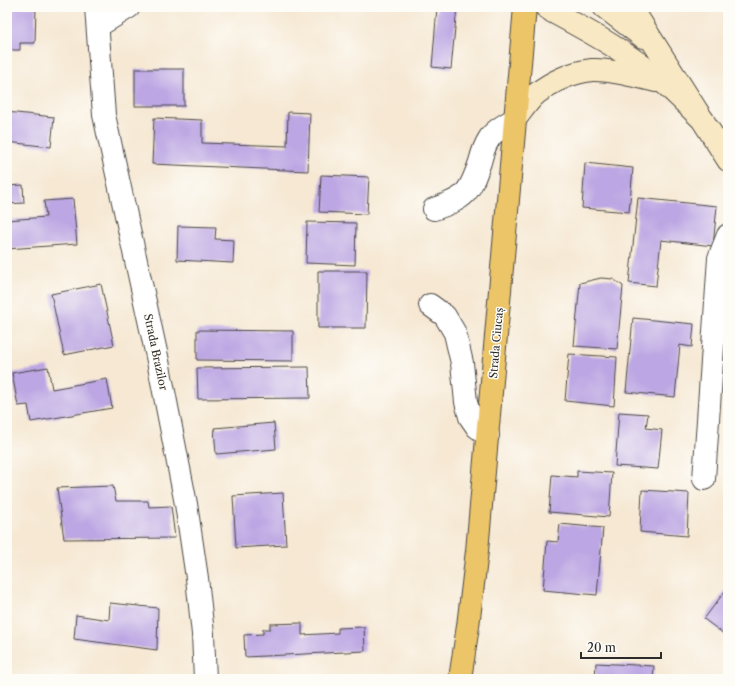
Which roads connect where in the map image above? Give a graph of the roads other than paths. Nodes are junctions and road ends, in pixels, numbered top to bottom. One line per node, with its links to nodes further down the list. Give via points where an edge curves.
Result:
1 (129, 7): 6 (street, Strada Brazilor)
2 (525, 7): 9 (main road, Strada Ciucaș)
3 (546, 7): 8 (street, via 607,41)
4 (604, 7): 7 (street, via 633,28)
5 (631, 7): 7 (street)
6 (97, 17): 17 (street, Strada Brazilor, via 104,115 158,361 186,504 197,578)
7 (659, 52): 10 (street)
8 (664, 83): 9 (street, via 615,72 593,70 575,73 556,81 535,95); 10 (street)
9 (516, 118): 12 (street, via 489,138 473,183 465,194); 15 (main road, Strada Ciucaș)
10 (703, 120): 11 (street)
11 (728, 160)
12 (434, 209)
13 (728, 235): 16 (street, via 719,258)
14 (430, 305): 15 (street, via 445,316 455,333 470,417 477,427)
15 (488, 435): 18 (main road, Strada Ciucaș, via 477,551)
16 (704, 480)
17 (205, 679)
18 (460, 679)

